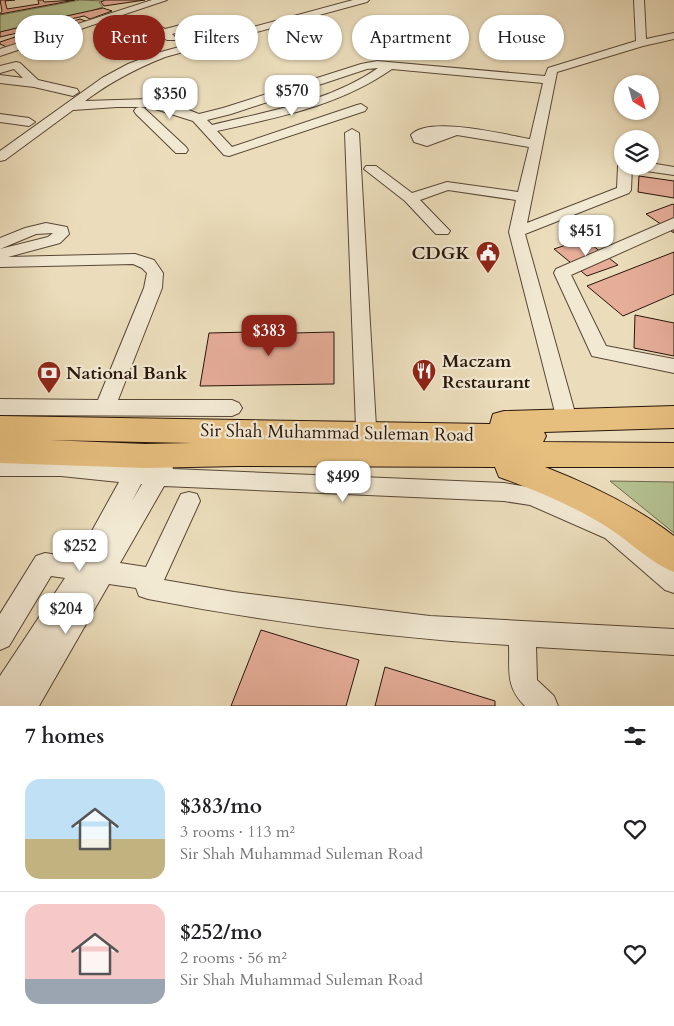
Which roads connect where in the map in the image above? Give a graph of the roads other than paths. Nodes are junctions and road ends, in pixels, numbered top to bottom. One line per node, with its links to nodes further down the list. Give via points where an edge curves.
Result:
1 (162, 0): 5 (street)
2 (344, 0): 7 (street)
3 (364, 0): 8 (street)
4 (639, 0): 10 (street)
5 (113, 15)
6 (93, 21): 13 (street)
7 (258, 25)
8 (258, 28)
9 (674, 36): 10 (street)
10 (640, 43): 17 (street, via 552,70)
11 (175, 49): 20 (street, via 126,62)
12 (175, 50): 23 (street, via 120,71)
13 (0, 53)
14 (391, 64): 17 (street); 21 (street); 28 (street, via 365,66)
15 (0, 70): 18 (street, via 16,64)
16 (0, 79): 18 (street)
17 (549, 80): 34 (street)
18 (34, 83): 20 (street)
19 (322, 83): 21 (street)
20 (73, 92): 22 (street)
21 (343, 94): 30 (street)
22 (54, 104): 23 (street); 29 (street)
23 (71, 106): 25 (street, via 141,103); 36 (street)
24 (362, 108): 30 (street, via 232,152)
25 (174, 109): 26 (street); 28 (street)
26 (143, 114): 35 (street)
27 (0, 118): 29 (street)
28 (198, 118): 30 (street)
29 (29, 122): 32 (street)
30 (207, 130)
31 (454, 131): 34 (street)
32 (14, 132)
33 (352, 133): 55 (street)
34 (536, 144): 41 (street)
35 (181, 150)
36 (0, 157)
37 (371, 169): 42 (street)
38 (659, 169): 39 (street)
39 (674, 171)
40 (625, 175): 45 (street, via 624,190)
41 (524, 197): 42 (street, via 446,186); 45 (street)
42 (410, 198): 44 (street)
43 (674, 223): 49 (street, via 562,273 599,351)
44 (442, 231)
45 (517, 232): 54 (street)
46 (0, 244): 47 (street, via 43,227 54,226 62,234 54,240)
47 (0, 254)
48 (0, 262): 51 (street, via 135,259 148,264 155,273 153,288)
49 (674, 366)
50 (0, 407): 51 (street)
51 (105, 408): 52 (street)
52 (232, 408)
53 (674, 417): 54 (highway)
54 (566, 420): 55 (highway)
55 (366, 427): 58 (highway)
56 (0, 428): 58 (highway, Sir Shah Muhammad Suleman Road)
57 (674, 437): 58 (highway, Sir Shah Muhammad Suleman Road)
58 (244, 443): 60 (highway, Sir Shah Muhammad Suleman Road); 61 (highway, Sir Shah Muhammad Suleman Road); 63 (highway, via 336,466)
59 (0, 452): 61 (highway, Sir Shah Muhammad Suleman Road)
60 (674, 456)
61 (152, 466): 62 (street); 67 (street); 69 (street, via 533,496 614,531)
62 (0, 467)
63 (510, 468): 64 (highway); 66 (highway, via 550,482 616,514)
64 (674, 470)
65 (190, 501): 68 (street)
66 (674, 556)
67 (93, 571): 68 (street); 71 (street, via 46,564); 73 (street); 74 (street)
68 (152, 579): 70 (street, via 148,588 234,604 430,628)
69 (674, 582)
70 (522, 634): 72 (street); 75 (street, via 524,686)
71 (0, 637)
72 (674, 642)
73 (0, 701)
74 (24, 706)
75 (544, 706)

